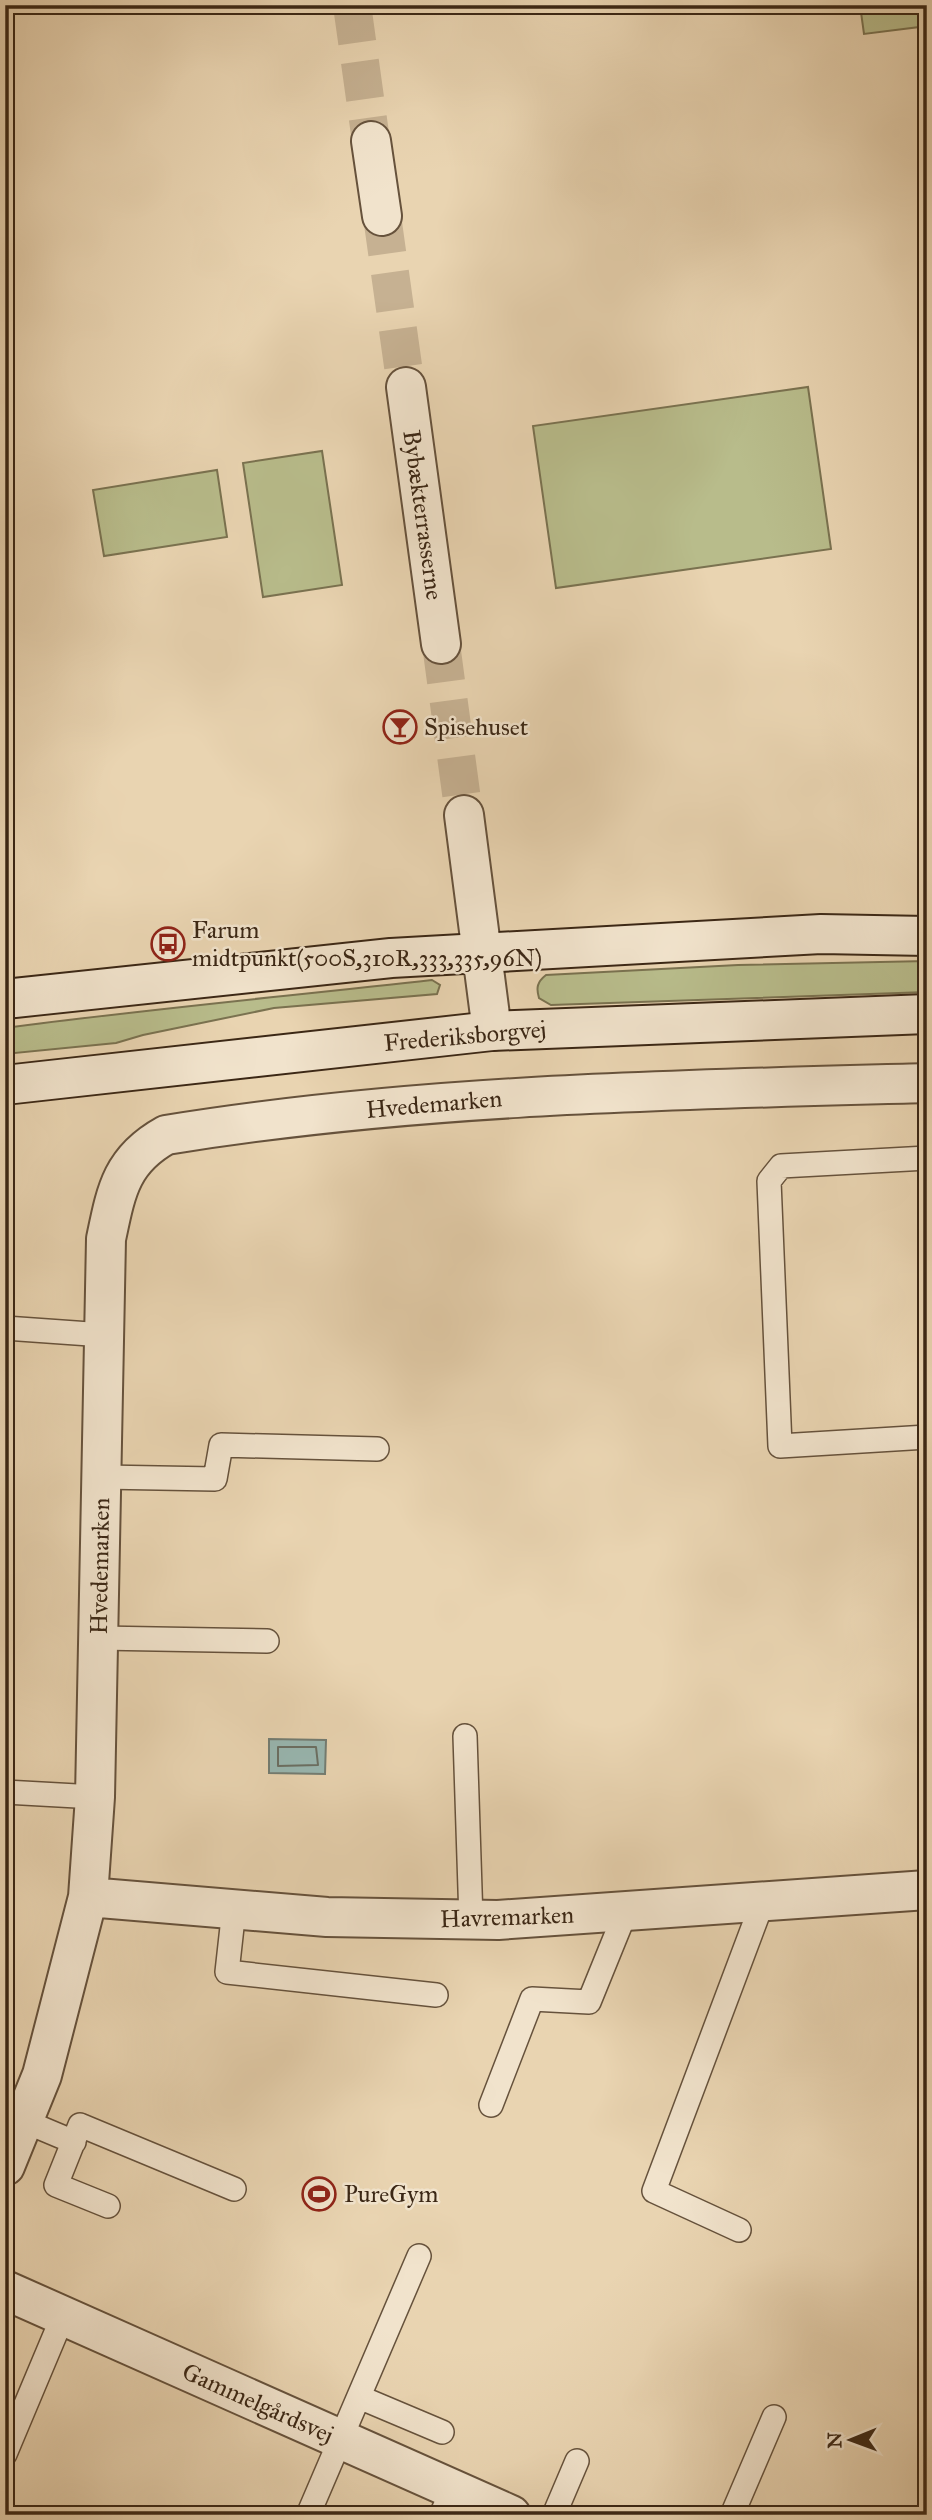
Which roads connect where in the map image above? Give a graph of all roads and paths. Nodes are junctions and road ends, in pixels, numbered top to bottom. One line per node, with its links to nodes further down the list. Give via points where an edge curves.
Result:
1 (371, 141): 2 (street)
2 (382, 216)
3 (406, 387): 4 (street, Bybækterrasserne)
4 (441, 643)
5 (464, 815): 7 (street)
6 (927, 936): 7 (street, via 821,934)
7 (483, 954): 8 (street, via 391,958); 10 (street)
8 (5, 999)
9 (927, 1014): 10 (street, Frederiksborgvej)
10 (492, 1031): 12 (street, Frederiksborgvej)
11 (927, 1083): 15 (street, Hvedemarken, via 594,1092 374,1109 166,1135 147,1145 117,1188 106,1239)
12 (5, 1085)
13 (927, 1158): 16 (lane, via 781,1166 769,1181 780,1446)
14 (5, 1328): 15 (lane)
15 (104, 1335): 18 (street, Hvedemarken)
16 (927, 1437)
17 (377, 1449): 18 (lane, via 221,1445 215,1479)
18 (102, 1477): 19 (street, Hvedemarken)
19 (99, 1638): 20 (lane); 23 (street, Hvedemarken)
20 (267, 1641)
21 (465, 1736): 29 (lane)
22 (5, 1792): 23 (lane)
23 (95, 1797): 25 (street, Hvedemarken)
24 (927, 1890): 26 (street, Havremarken)
25 (88, 1897): 27 (street, Havremarken); 32 (street, Hvedemarken, via 46,2062)
26 (763, 1902): 28 (street, Havremarken); 37 (lane, via 654,2191)
27 (234, 1909): 29 (street, Havremarken, via 327,1917); 30 (lane, via 227,1972)
28 (626, 1912): 29 (street, Havremarken); 31 (lane, via 589,2002 532,1999)
29 (471, 1920)
30 (436, 1995)
31 (491, 2105)
32 (24, 2122): 33 (lane); 34 (street, Hvedemarken)
33 (74, 2142): 35 (lane, via 80,2125); 36 (lane, via 56,2185)
34 (5, 2166)
35 (234, 2189)
36 (108, 2206)
37 (739, 2231)
38 (419, 2256): 41 (lane)
39 (5, 2290): 40 (street, Gammelgårdsvej)
40 (63, 2316): 44 (street, Gammelgårdsvej); 45 (lane)
41 (359, 2397): 43 (lane); 44 (lane)
42 (774, 2417): 51 (lane)
43 (442, 2432)
44 (341, 2440): 47 (street, Gammelgårdsvej); 48 (lane)
45 (5, 2454)
46 (577, 2461): 50 (lane)
47 (447, 2502): 49 (street, Gammelgårdsvej)
48 (308, 2515)
49 (512, 2515)
50 (554, 2515)
51 (732, 2515)

